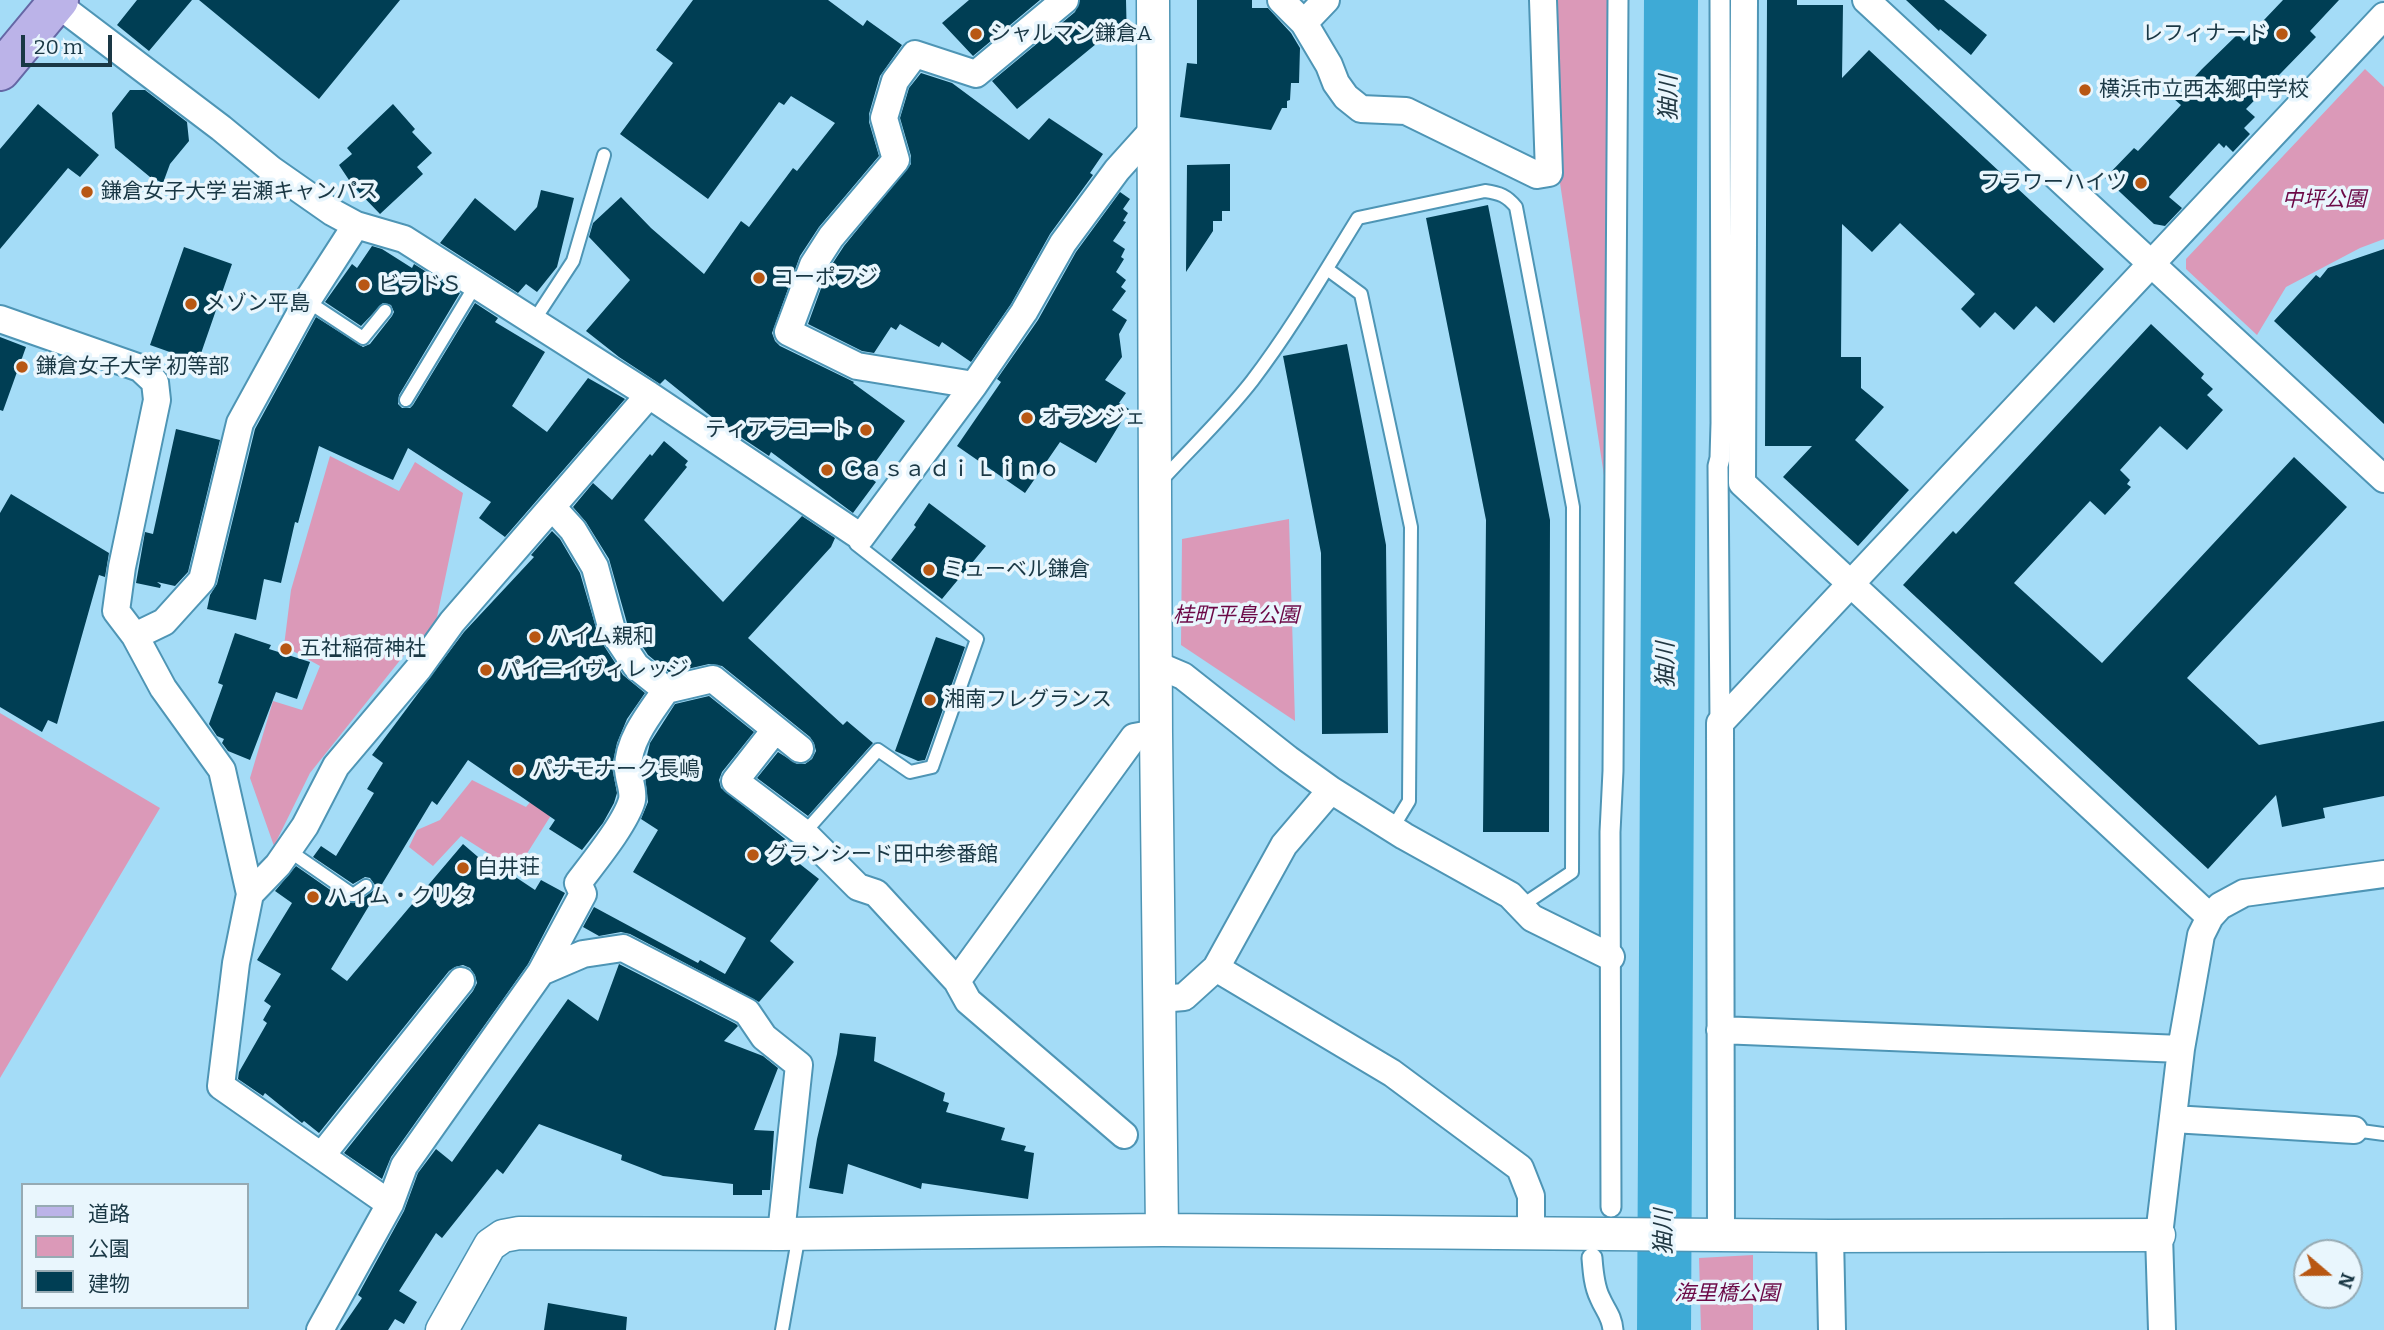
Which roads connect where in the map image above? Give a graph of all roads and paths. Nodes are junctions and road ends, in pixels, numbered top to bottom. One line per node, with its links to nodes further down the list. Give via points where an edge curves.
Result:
1 (1065, 0): 24 (street, via 976,74 915,54 895,81 884,117 896,160 813,265 788,332 857,366)
2 (1153, 0): 14 (street)
3 (1281, 0): 12 (street)
4 (1326, 0): 12 (street)
5 (1543, 0): 12 (street, via 1549,173 1537,175 1406,111 1361,109 1336,83)
6 (1618, 0): 48 (street)
7 (1720, 0): 35 (street)
8 (1744, 0): 31 (street, via 1742,483)
9 (1866, 0): 17 (street)
10 (58, 1): 13 (main road); 16 (street, via 272,170)
11 (2384, 16): 17 (street)
12 (1304, 23)
13 (0, 71)
14 (1153, 130): 24 (street, via 1116,170 1063,243 1024,312); 28 (street)
15 (604, 155): 23 (lane, via 573,261)
16 (356, 225): 19 (street, via 404,239); 20 (street)
17 (2152, 264): 27 (street); 31 (street)
18 (1327, 269): 28 (lane, via 1251,381); 40 (lane, via 1361,294 1411,527 1409,801); 46 (lane, via 1358,218 1485,191 1500,193 1516,207 1573,507 1572,872)
19 (475, 286): 23 (street); 26 (lane)
20 (307, 301): 21 (lane, via 363,338); 32 (street, via 240,424 202,580 164,622)
21 (385, 311)
22 (0, 319): 32 (street, via 140,369 155,382 157,400 116,611)
23 (533, 322): 25 (street)
24 (974, 385): 30 (street)
25 (649, 395): 29 (street); 30 (street)
26 (406, 400)
27 (2384, 479)
28 (1156, 486): 33 (street)
29 (553, 508): 34 (street, via 573,530 595,567 612,630 636,666); 42 (street, via 452,622 336,766)
30 (861, 537): 41 (lane, via 856,544 977,639 932,767 910,772 878,750)
31 (1852, 584): 35 (street); 47 (street)
32 (135, 636): 45 (street, via 163,688 222,770)
33 (1157, 665): 37 (street); 39 (street, via 1184,676)
34 (666, 690): 36 (street, via 713,679); 50 (street, via 642,724 632,749 628,767 632,799 627,813 578,883 583,894)
35 (1720, 723): 54 (street)
36 (775, 730): 38 (street); 41 (street, via 735,781)
37 (1156, 733): 52 (street, via 1134,737); 53 (street)
38 (800, 749)
39 (1331, 790): 40 (street); 49 (street, via 1284,845)
40 (1392, 828): 46 (street, via 1510,895)
41 (804, 833): 52 (street, via 858,887 876,893)
42 (288, 850): 44 (lane, via 353,895); 45 (street)
43 (2384, 874): 47 (street, via 2256,890 2232,898)
44 (366, 886)
45 (250, 894): 60 (street, via 236,963 221,1086)
46 (1521, 906): 48 (street, via 1532,918)
47 (2210, 917): 55 (street, via 2196,954)
48 (1611, 957): 62 (street)
49 (1216, 968): 53 (street, via 1184,997); 65 (street, via 1392,1073 1520,1168 1531,1196)
50 (541, 972): 61 (street, via 404,1166); 64 (street, via 583,954 623,948 747,1012 764,1037 799,1065)
51 (460, 981): 60 (street)
52 (957, 981): 59 (street, via 968,1001)
53 (1160, 999): 63 (street)
54 (1720, 1030): 55 (street); 66 (street)
55 (2181, 1049): 56 (street)
56 (2173, 1118): 57 (street); 67 (street)
57 (2354, 1130): 58 (lane)
58 (2384, 1134)
59 (1124, 1135)
60 (322, 1155): 61 (street)
61 (390, 1204): 70 (street)
62 (1614, 1221): 65 (street); 66 (street)
63 (1162, 1230): 64 (street); 65 (street)
64 (790, 1234): 71 (street, via 503,1236 489,1245); 72 (lane)
65 (1531, 1234)
66 (1717, 1235): 68 (street)
67 (2159, 1235): 68 (street); 75 (street)
68 (1830, 1236): 74 (street)
69 (1592, 1258): 73 (street, via 1594,1282)
70 (320, 1330)
71 (442, 1330)
72 (782, 1330)
73 (1613, 1330)
74 (1832, 1330)
75 (2162, 1330)

